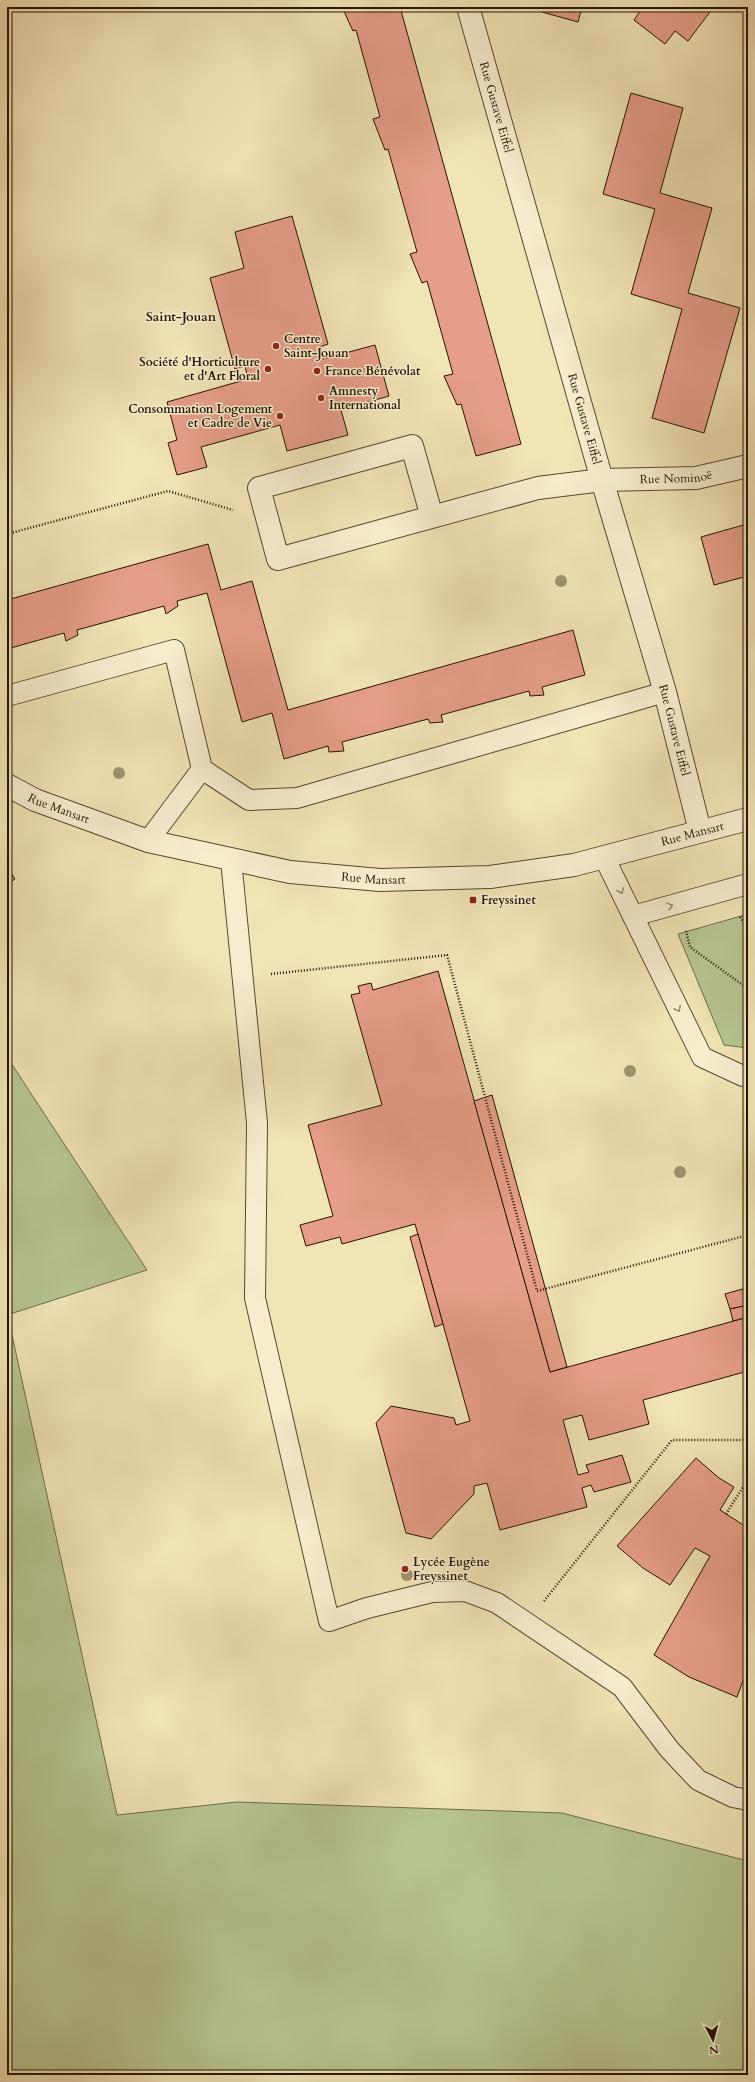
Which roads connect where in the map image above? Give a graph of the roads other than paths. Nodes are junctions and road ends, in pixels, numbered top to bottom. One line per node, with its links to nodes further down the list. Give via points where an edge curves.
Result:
1 (468, 7): 3 (street, Rue Gustave Eiffel)
2 (748, 466): 3 (street, Rue Nominoë, via 696,478)
3 (602, 480): 4 (street, Rue Nominoë, via 538,488); 5 (street, Rue Gustave Eiffel)
4 (432, 516): 4 (street, Rue Nominoë, via 412,446 259,488 278,559)
5 (665, 692): 7 (lane, via 296,798 249,800); 10 (street, Rue Gustave Eiffel)
6 (7, 696): 7 (lane, via 174,650)
7 (202, 769): 11 (lane)
8 (7, 785): 11 (street, Rue Mansart, via 35,800)
9 (748, 819): 10 (street, Rue Mansart)
10 (700, 831): 12 (street, Rue Mansart)
11 (148, 841): 13 (street, Rue Mansart)
12 (604, 857): 13 (street, Rue Mansart, via 574,865 490,877 380,880 290,872); 15 (lane, one-way to 15)
13 (230, 860): 17 (lane, via 257,1123 255,1298 329,1621 432,1592 465,1591 497,1603 622,1687 669,1749 698,1780)
14 (748, 884): 15 (lane, one-way to 14)
15 (633, 916): 16 (lane, one-way to 16, via 702,1057 743,1076)
16 (748, 1075)
17 (748, 1800)

